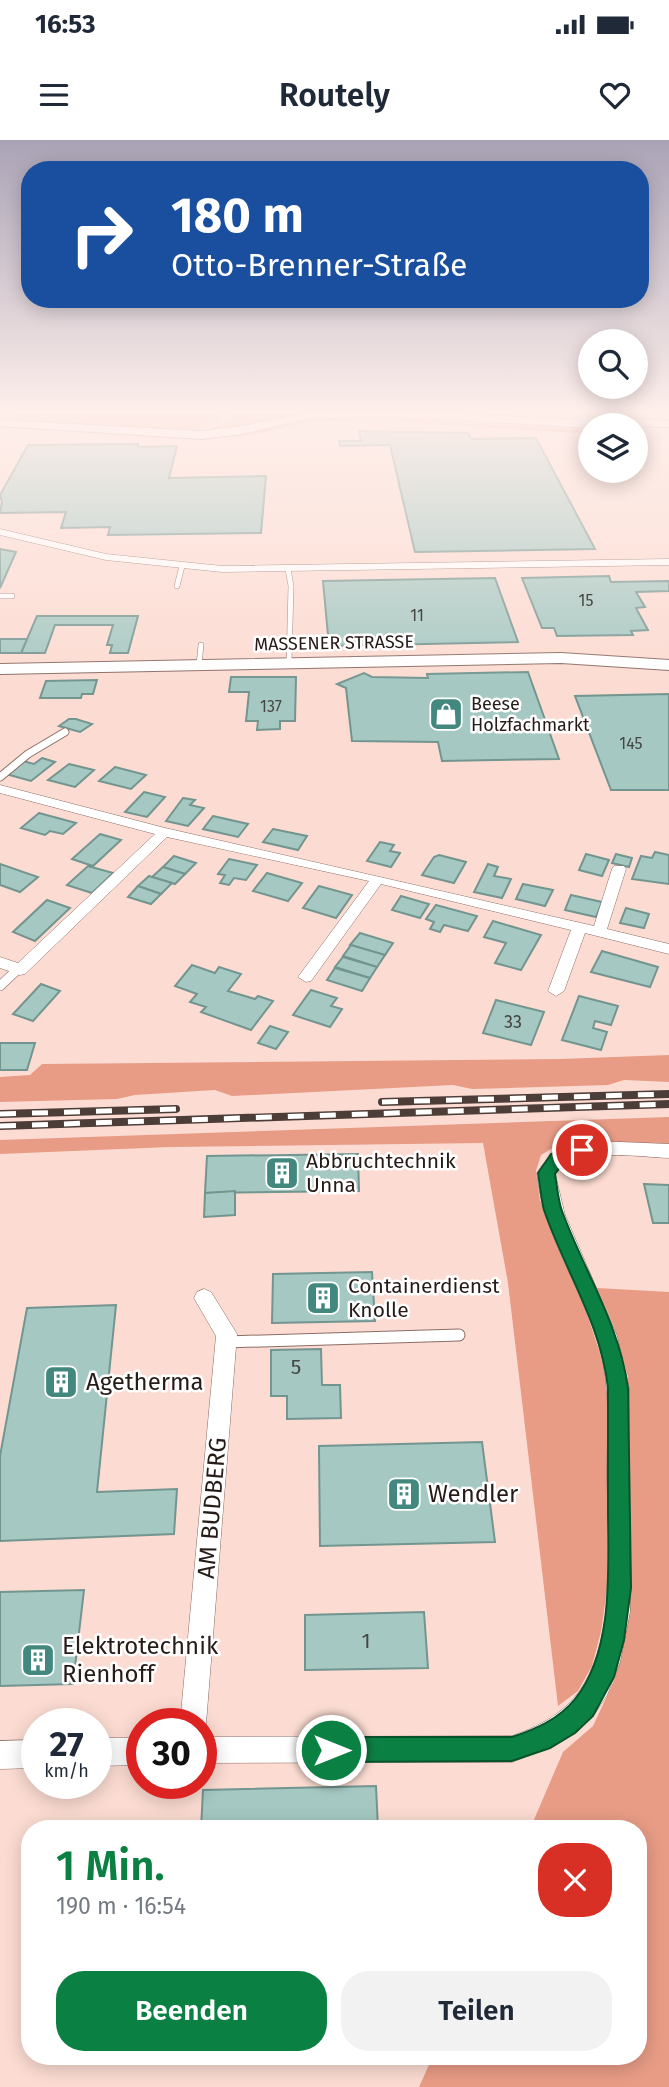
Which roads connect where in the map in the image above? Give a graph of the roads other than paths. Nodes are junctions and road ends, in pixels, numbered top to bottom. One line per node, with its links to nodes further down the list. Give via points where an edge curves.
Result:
1 (0, 532): 3 (street, via 74,552)
2 (669, 562): 4 (street)
3 (182, 566): 4 (street); 5 (lane)
4 (288, 569): 9 (lane)
5 (177, 586)
6 (0, 596): 7 (lane)
7 (12, 596)
8 (201, 645): 10 (lane)
9 (289, 663): 10 (main road, MASSENER STRASSE); 11 (main road, MASSENER STRASSE, via 561,659)
10 (199, 665): 12 (main road, MASSENER STRASSE)
11 (669, 665)
12 (0, 669)
13 (65, 732): 14 (lane)
14 (0, 777)
15 (0, 789): 16 (street)
16 (164, 832): 18 (street); 23 (street)
17 (619, 869): 20 (street)
18 (378, 879): 19 (street); 24 (street)
19 (579, 929): 20 (street); 26 (street)
20 (599, 933): 21 (street)
21 (669, 949)
22 (0, 962): 23 (street)
23 (18, 969): 25 (lane)
24 (306, 977)
25 (0, 986)
26 (556, 991)
27 (669, 1152): 32 (street, via 575,1151 557,1158 546,1173 552,1209 604,1326 618,1388 619,1588 602,1677 584,1707 541,1740 512,1749)
28 (204, 1298): 30 (street, AM BUDBERG, via 227,1334)
29 (459, 1335): 30 (lane)
30 (226, 1342): 31 (street, AM BUDBERG)
31 (194, 1708)
32 (217, 1750)
33 (21, 1754): 34 (street)
34 (0, 1755)

